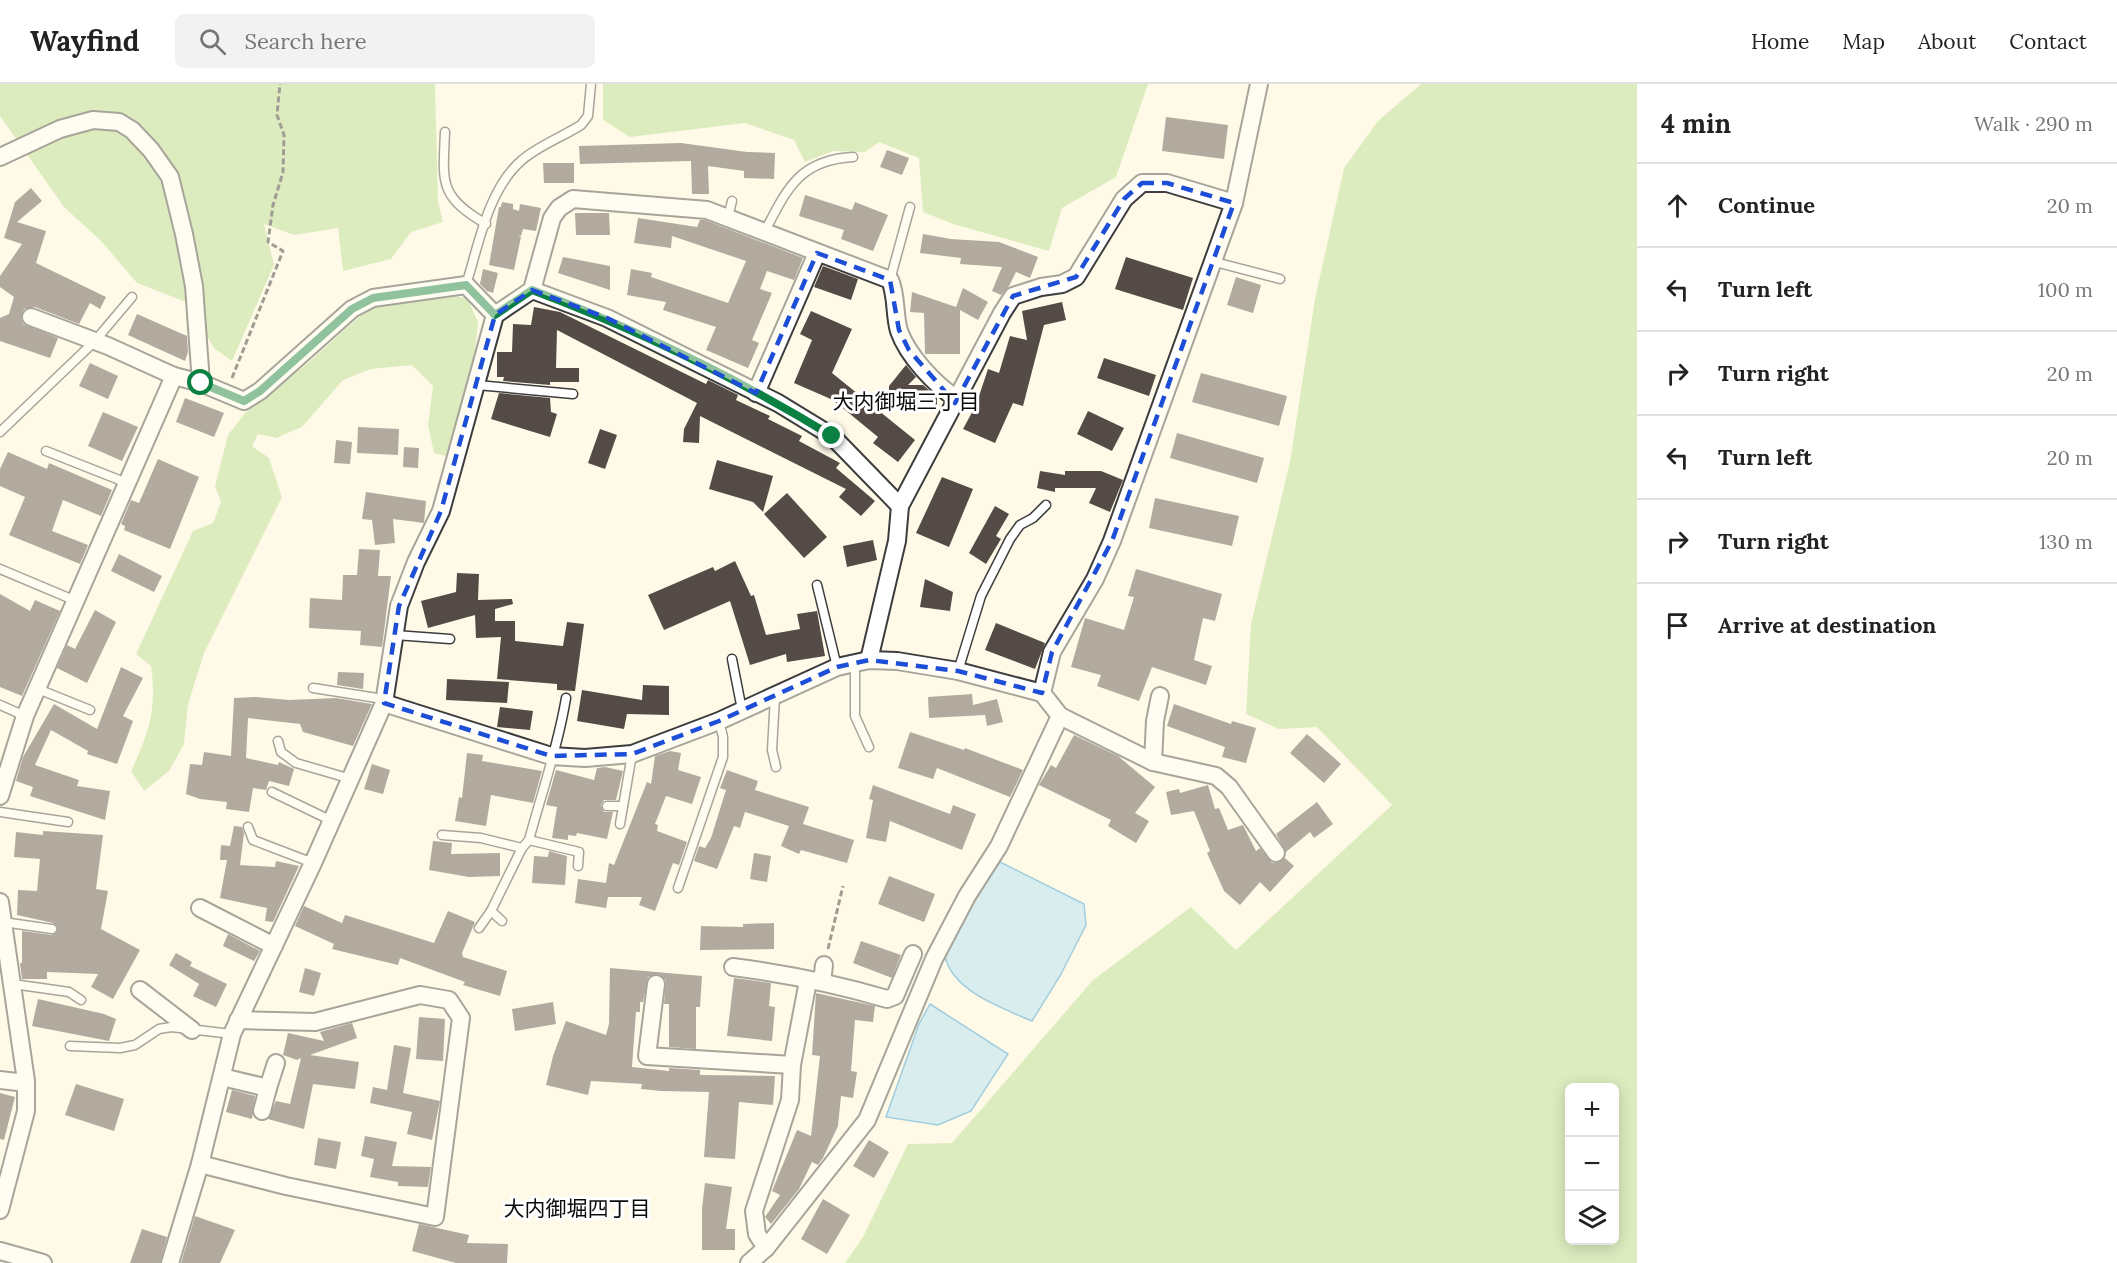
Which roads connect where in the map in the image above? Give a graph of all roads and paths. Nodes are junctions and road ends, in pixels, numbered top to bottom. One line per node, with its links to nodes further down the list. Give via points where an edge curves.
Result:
1 (280, 84): 26 (path, via 277,115 284,135 283,172 268,242 283,251)
2 (591, 84): 9 (lane, via 588,116 581,125 523,159 505,178)
3 (1259, 84): 7 (street)
4 (445, 132): 9 (lane, via 443,183 457,203)
5 (0, 157): 22 (street, via 60,129 93,120 119,122 151,150 171,177 184,234 194,286)
6 (853, 157): 10 (lane, via 834,159 799,175)
7 (1234, 203): 12 (street); 27 (street, via 1167,183 1142,183 1124,199 1076,277 1013,296)
8 (910, 207): 14 (lane)
9 (486, 224): 15 (lane)
10 (765, 231): 11 (street); 16 (street, via 730,209 573,199 552,218)
11 (817, 253): 14 (street); 25 (street)
12 (1215, 262): 13 (lane); 44 (street, via 1112,541 1095,579 1052,652)
13 (1280, 279)
14 (890, 280): 27 (street, via 899,330 909,350 944,391)
15 (466, 285): 18 (street); 26 (street, via 373,298 352,309 260,391 244,401)
16 (532, 290): 18 (street); 25 (street, via 607,318)
17 (132, 297): 20 (lane)
18 (495, 315): 23 (street)
19 (31, 317): 20 (street)
20 (94, 342): 21 (street); 28 (lane)
21 (174, 376): 22 (street); 30 (street)
22 (201, 383): 26 (street)
23 (477, 385): 24 (lane); 36 (street, via 441,511 399,606)
24 (573, 393)
25 (756, 393): 32 (street, via 832,436)
26 (225, 395)
27 (957, 399): 32 (street)
28 (0, 432)
29 (46, 451): 30 (lane)
30 (127, 483): 35 (street)
31 (1046, 505): 41 (lane, via 1020,525 1010,539 981,596)
32 (900, 506): 39 (street, via 897,541)
33 (0, 569): 35 (lane)
34 (817, 585): 40 (lane)
35 (76, 602): 43 (street)
36 (395, 635): 37 (lane); 48 (street)
37 (450, 639)
38 (732, 659): 51 (lane)
39 (862, 662): 40 (street); 41 (street, via 897,661); 56 (lane, via 855,716)
40 (837, 667): 46 (street)
41 (958, 671): 44 (street)
42 (313, 688): 48 (lane, via 377,698)
43 (39, 689): 50 (lane); 52 (street)
44 (1042, 693): 53 (street)
45 (1160, 696): 59 (street)
46 (775, 697): 51 (street); 60 (lane, via 772,750)
47 (566, 698): 58 (lane, via 559,742)
48 (384, 704): 58 (street); 61 (street)
49 (0, 705): 52 (lane)
50 (90, 710)
51 (742, 710): 54 (street)
52 (26, 716): 63 (street)
53 (1059, 716): 59 (street); 106 (street, via 999,846 934,958 867,1120)
54 (719, 721): 57 (street); 78 (lane, via 723,757)
55 (278, 741): 61 (lane, via 281,753 296,763)
56 (869, 747)
57 (632, 754): 58 (street); 65 (lane)
58 (551, 756): 72 (lane)
59 (1153, 762): 74 (street, via 1216,776 1229,787)
60 (776, 767)
61 (351, 779): 67 (street)
62 (272, 792): 67 (lane)
63 (0, 796)
64 (607, 806): 65 (lane)
65 (623, 806): 69 (lane)
66 (0, 812): 68 (lane)
67 (332, 821): 75 (street)
68 (68, 822)
69 (620, 824)
70 (248, 827): 75 (lane, via 253,840)
71 (442, 835): 73 (lane, via 481,838)
72 (529, 840): 73 (lane); 76 (lane, via 579,852)
73 (522, 848): 81 (lane)
74 (1276, 854)
75 (313, 863): 86 (street)
76 (578, 866)
77 (843, 886): 89 (path)
78 (678, 888)
79 (0, 902): 83 (street)
80 (200, 908): 86 (street)
81 (491, 911): 82 (lane); 84 (lane)
82 (502, 921)
83 (3, 922): 85 (lane); 90 (street)
84 (479, 928)
85 (52, 929)
86 (274, 946): 94 (street)
87 (913, 954): 89 (street, via 895,996 888,999)
88 (733, 967): 89 (street)
89 (818, 976): 98 (street)
90 (13, 984): 93 (lane, via 69,992); 101 (street)
91 (656, 984): 98 (street, via 647,1056)
92 (140, 990): 95 (street)
93 (81, 1000)
94 (235, 1027): 95 (lane); 99 (street); 104 (street, via 315,1022 420,994 449,1000 461,1018 435,1217)
95 (192, 1030): 96 (lane, via 159,1029 135,1045 120,1048)
96 (70, 1046)
97 (276, 1063): 102 (street)
98 (792, 1065): 106 (street, via 790,1100 754,1211 757,1234)
99 (222, 1077): 102 (street); 104 (street)
100 (0, 1080): 101 (street)
101 (26, 1083): 105 (street, via 26,1111)
102 (268, 1088): 103 (street)
103 (262, 1111)
104 (200, 1164): 109 (street)
105 (0, 1210)
106 (766, 1248): 110 (street)
107 (0, 1251): 108 (street)
108 (43, 1263)
109 (170, 1263)
110 (749, 1263)

